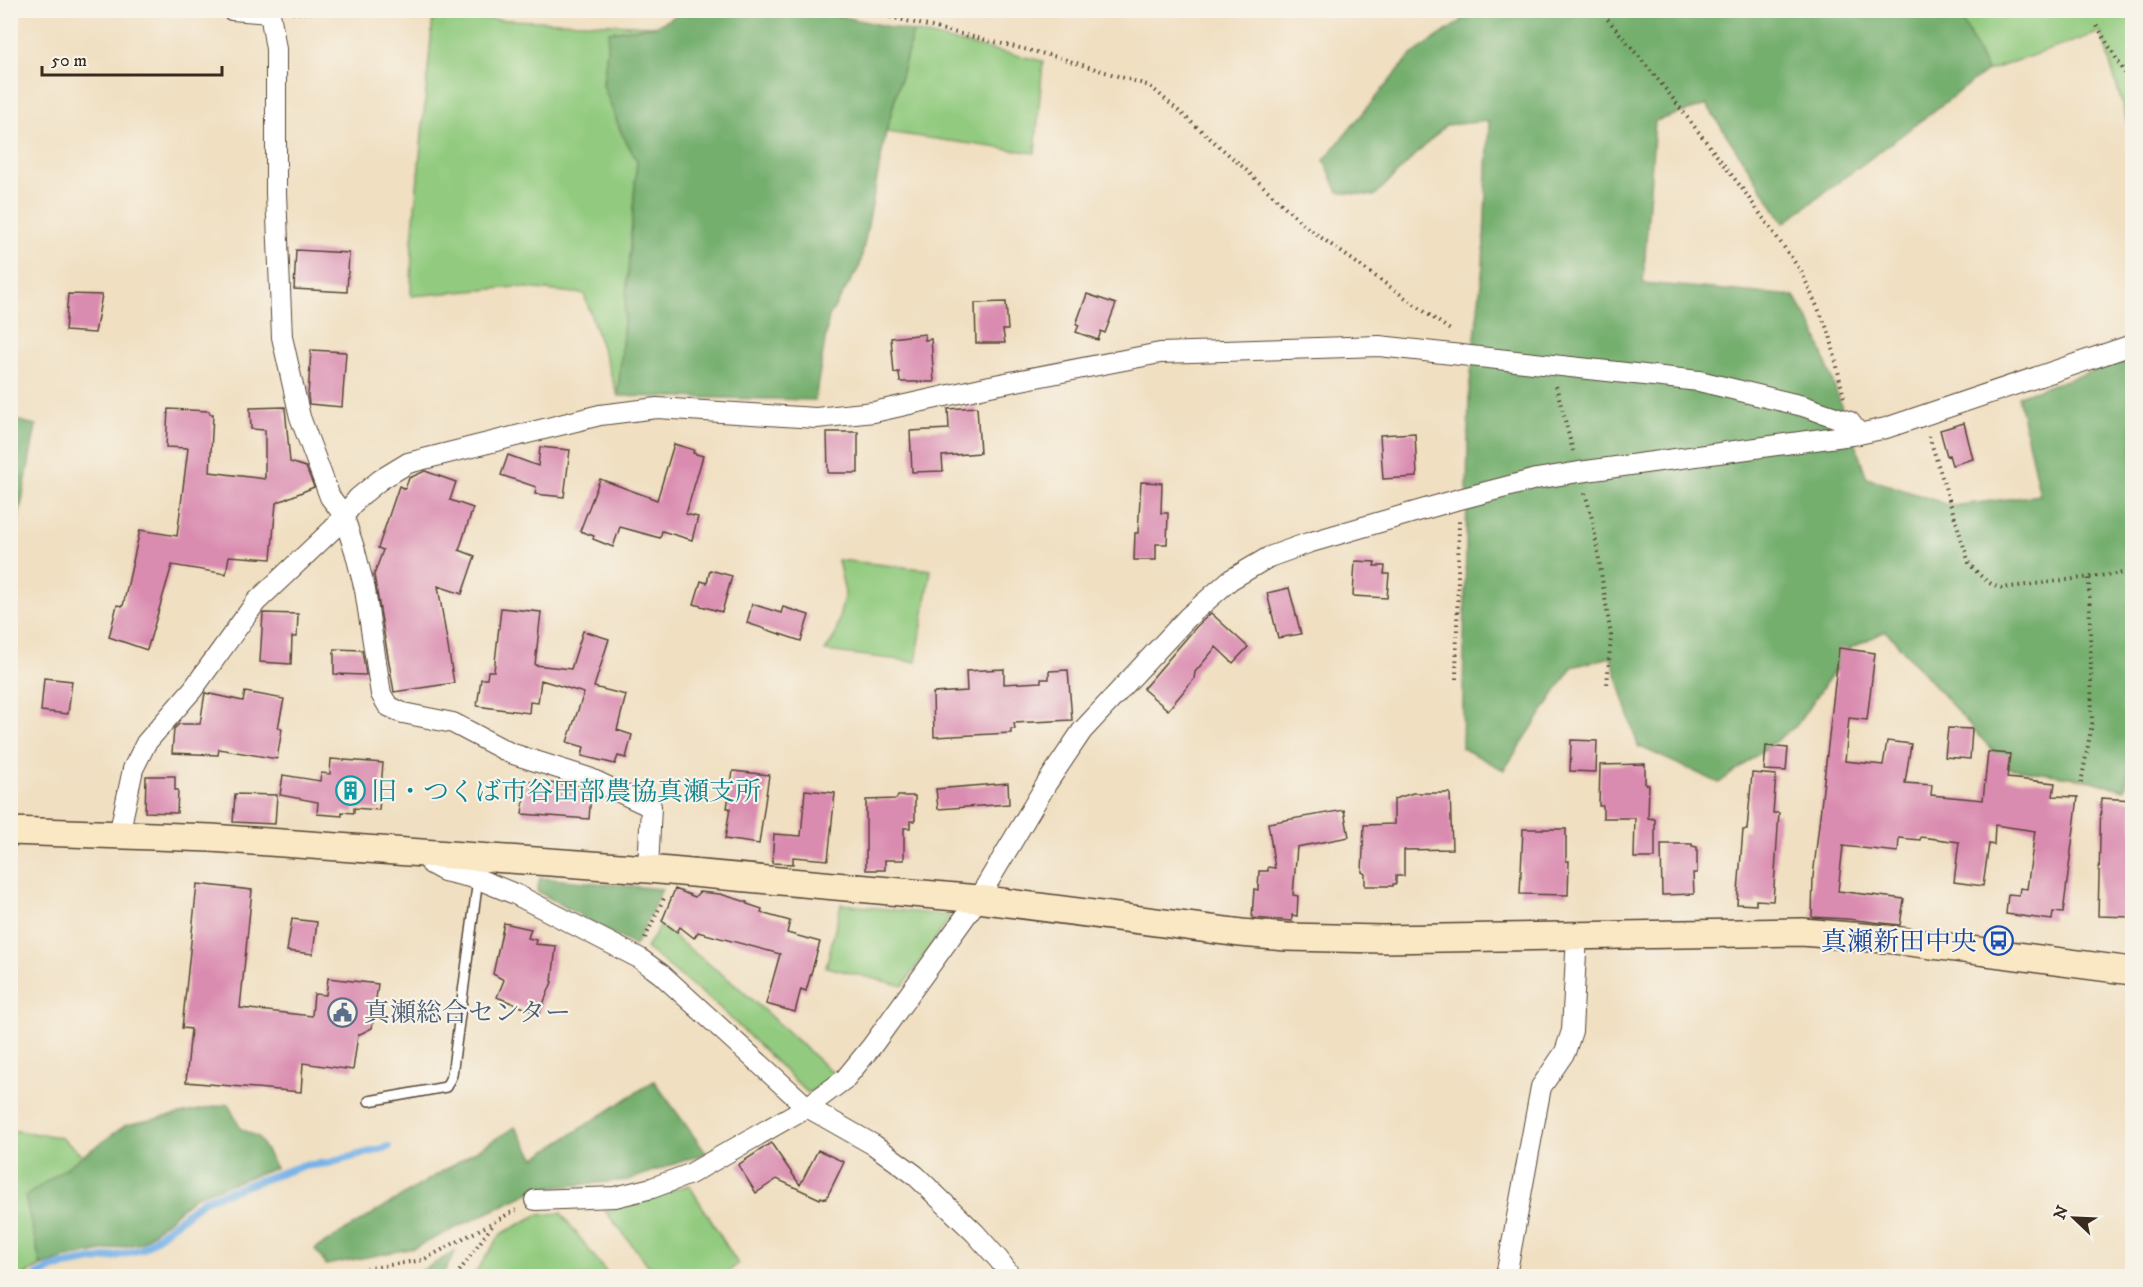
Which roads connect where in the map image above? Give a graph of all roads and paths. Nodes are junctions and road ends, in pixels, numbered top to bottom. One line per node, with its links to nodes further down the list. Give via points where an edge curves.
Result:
1 (232, 10): 5 (street)
2 (399, 10): 5 (path)
3 (861, 10): 9 (path, via 1057,57 1150,86 1305,226)
4 (1600, 10): 12 (path, via 1728,170 1801,271 1830,335)
5 (270, 13): 15 (street, via 276,49 282,337 304,427 330,497)
6 (2097, 26): 7 (path)
7 (2133, 85)
8 (2133, 345): 11 (street)
9 (1490, 359): 10 (street); 15 (street, via 1379,346 1160,353 862,413 816,418 657,408 600,416 408,463 380,480)
10 (1550, 364): 12 (street, via 1699,381 1803,406); 13 (path)
11 (1923, 415): 12 (street, via 1886,428); 17 (path, via 1969,563 1976,571 1993,586 2002,588)
12 (1854, 428): 13 (street)
13 (1579, 472): 14 (street); 19 (path, via 1593,522 1608,613)
14 (1460, 499): 18 (path); 27 (street, via 1269,557 1210,596 1082,731)
15 (343, 514): 22 (street, via 333,529 256,602 193,689 146,743 134,769); 24 (street, via 365,590 384,702 403,713 453,723 510,753 589,778 651,807)
16 (2133, 575): 17 (path)
17 (2089, 578): 20 (path, via 2092,724)
18 (1456, 679)
19 (1608, 685)
20 (2081, 783)
21 (10, 831): 22 (street)
22 (120, 835): 23 (street)
23 (424, 852): 24 (street); 25 (street, via 438,868)
24 (648, 869): 27 (street)
25 (478, 879): 29 (street); 31 (lane, via 452,1076 446,1087)
26 (667, 892): 29 (path)
27 (978, 899): 28 (street, via 1286,937); 32 (street, via 845,1079)
28 (1577, 935): 30 (street, via 1802,932); 38 (street, via 1572,1031 1565,1052 1540,1088)
29 (635, 956): 32 (street, via 686,995)
30 (2133, 971)
31 (369, 1101)
32 (807, 1107): 33 (street, via 690,1174 652,1188 615,1197); 37 (street, via 874,1145 915,1175 975,1233)
33 (535, 1200): 34 (path)
34 (495, 1221): 35 (path, via 423,1260); 36 (path)
35 (319, 1276)
36 (456, 1276)
37 (1011, 1276)
38 (1506, 1276)

